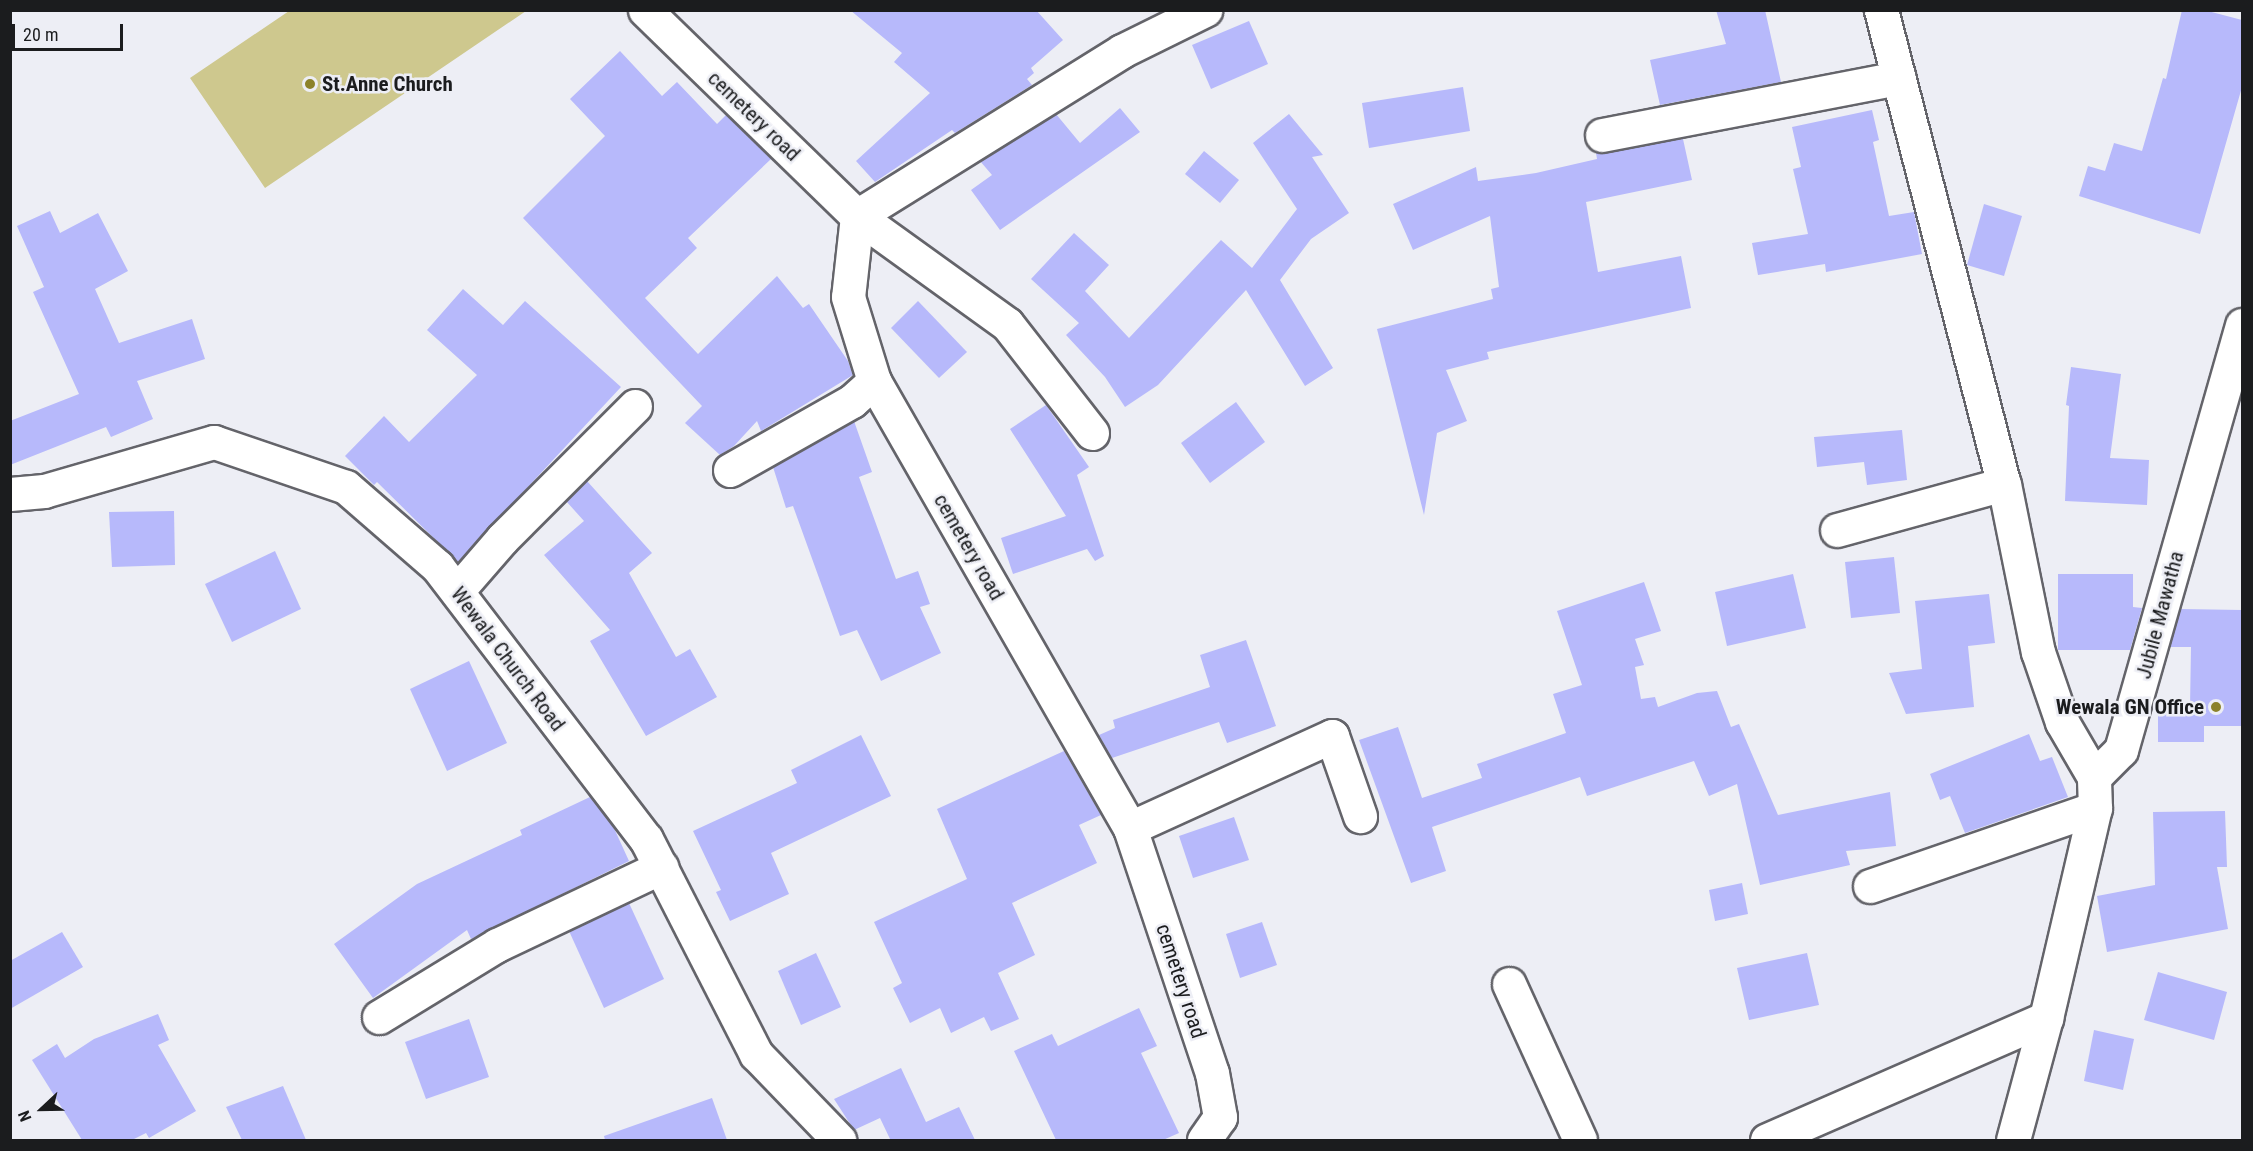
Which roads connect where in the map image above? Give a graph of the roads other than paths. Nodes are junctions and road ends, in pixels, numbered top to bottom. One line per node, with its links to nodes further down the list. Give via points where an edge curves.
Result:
1 (645, 10): 6 (street, cemetery road)
2 (1205, 10): 6 (street, via 1122,51)
3 (1881, 10): 4 (street)
4 (1899, 78): 5 (street); 12 (street)
5 (1602, 135)
6 (857, 216): 8 (street, cemetery road, via 848,297); 10 (street, via 1007,324)
7 (2242, 325): 16 (street, Jubile Mawatha, via 2121,750)
8 (874, 381): 11 (street, via 852,401); 18 (street, cemetery road)
9 (635, 406): 15 (street, via 502,539)
10 (1092, 434)
11 (730, 470)
12 (2004, 484): 14 (street); 16 (street, via 2038,652 2062,722)
13 (10, 494): 15 (street, Wewala Church Road, via 44,491 214,442 346,488 437,566)
14 (1837, 530)
15 (457, 591): 19 (street, Wewala Church Road, via 646,839)
16 (2094, 793): 20 (street); 23 (street)
17 (1360, 816): 18 (street, via 1332,736)
18 (1130, 828): 25 (street, cemetery road, via 1212,1073 1220,1117)
19 (661, 867): 22 (street, via 497,945); 24 (street, Wewala Church Road, via 756,1054)
20 (1870, 886)
21 (1509, 984): 26 (street)
22 (379, 1017)
23 (2046, 1018): 27 (street); 28 (street)
24 (838, 1140)
25 (1204, 1140)
26 (1580, 1140)
27 (1767, 1140)
28 (2013, 1140)

